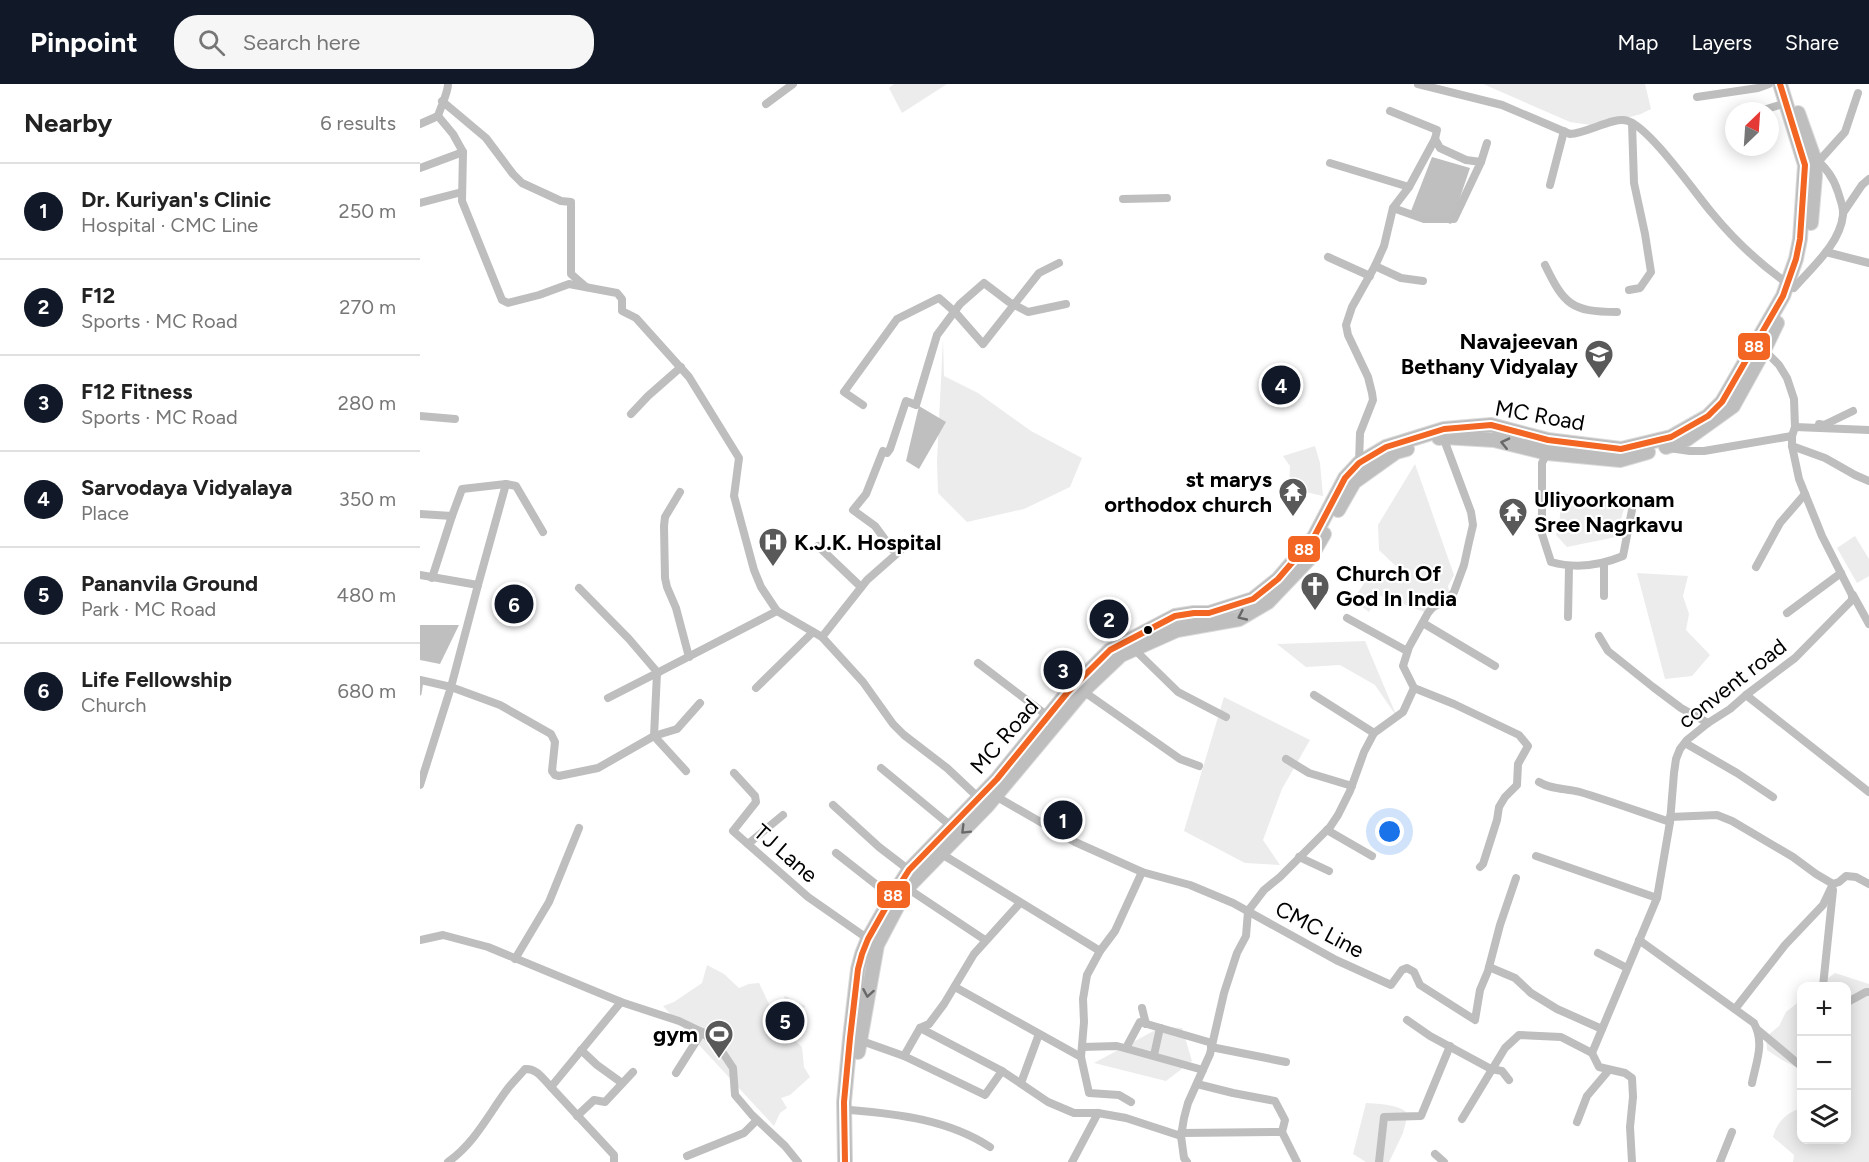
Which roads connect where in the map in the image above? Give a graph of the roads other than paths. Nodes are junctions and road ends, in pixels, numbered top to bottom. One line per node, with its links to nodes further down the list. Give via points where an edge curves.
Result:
1 (448, 84): 9 (street)
2 (793, 84): 11 (street)
3 (1418, 84): 17 (street, via 1502,105)
4 (1769, 84): 8 (street)
5 (1780, 84): 10 (main road, MC Road)
6 (1788, 84): 21 (main road, MC Road)
7 (1858, 93): 21 (street, via 1845,132)
8 (1697, 97)
9 (442, 101): 14 (street); 43 (street, via 486,138 522,183 571,202 570,274)
10 (1786, 103): 12 (street); 42 (main road, MC Road, via 1804,165 1800,239)
11 (766, 104)
12 (1779, 105)
13 (1390, 111): 18 (street, via 1437,130)
14 (438, 116): 16 (street); 20 (street)
15 (1632, 123): 17 (street, via 1622,120 1582,133); 42 (street, via 1660,148 1753,257); 44 (street, via 1634,183 1651,272 1640,288)
16 (420, 124)
17 (1563, 131): 26 (street)
18 (1435, 139): 22 (street, via 1440,148); 27 (street)
19 (1488, 143): 22 (street)
20 (462, 152): 24 (street); 28 (street)
21 (1816, 160): 33 (street, via 1835,183); 42 (main road, MC Road, via 1810,228 1800,273)
22 (1481, 162): 32 (street, via 1454,219 1424,219)
23 (1330, 163): 27 (street)
24 (420, 168)
25 (1869, 179): 33 (street)
26 (1550, 185)
27 (1409, 188): 32 (street)
28 (462, 192): 31 (street); 43 (street, via 470,223 502,300 524,300 569,284)
29 (1167, 198): 30 (street)
30 (1123, 199)
31 (420, 203)
32 (1393, 208): 39 (street)
33 (1844, 213): 34 (street, via 1840,230)
34 (1826, 252): 37 (street); 42 (street)
35 (1328, 257): 40 (street)
36 (1059, 263): 46 (street, via 1039,273)
37 (1869, 263)
38 (1545, 265): 48 (street, via 1562,298 1588,311)
39 (1376, 266): 40 (street); 41 (street, via 1401,278)
40 (1370, 276): 61 (street, via 1346,325 1368,377 1373,400 1360,433)
41 (1423, 281)
42 (1791, 286): 49 (main road, MC Road)
43 (588, 288): 50 (street, via 617,294 622,299 622,311 636,318)
44 (1629, 290)
45 (1066, 304): 46 (street, via 1028,312)
46 (1014, 305): 47 (street, via 984,283); 47 (street, via 983,344)
47 (955, 312): 51 (street, via 939,298 897,319 844,392); 71 (street, via 937,335 916,405 906,400 890,449 887,453 883,451 866,494 854,510 875,526 892,549 905,543)
48 (1617, 312)
49 (1761, 346): 57 (street, via 1787,378 1794,399); 59 (main road, MC Road, via 1733,406 1687,439); 61 (main road, MC Road, via 1708,416 1661,440 1621,449 1548,440 1491,425 1433,432 1386,447)
50 (681, 367): 53 (street); 84 (street, via 739,458 734,496 754,570)
51 (864, 405)
52 (1853, 411): 57 (street)
53 (631, 414)
54 (420, 416): 55 (street)
55 (455, 418)
56 (1869, 430): 57 (street)
57 (1793, 433): 59 (street, via 1704,451); 62 (street, via 1825,458); 65 (street)
58 (1443, 437): 60 (main road, MC Road, one-way to 58, via 1494,440); 88 (street, via 1473,525 1454,592 1433,607); 92 (main road, MC Road, one-way to 92, via 1396,452 1354,482 1310,558 1268,602 1239,619 1177,630)
59 (1665, 448): 60 (main road, MC Road, via 1620,460)
60 (1547, 453): 74 (street, via 1542,463 1542,534 1551,562)
61 (1359, 463): 107 (main road, MC Road, via 1345,478 1314,537 1278,579 1253,599 1209,613 1175,616 1110,650)
62 (1869, 481)
63 (506, 484): 68 (street, via 462,489); 69 (street, via 516,486); 79 (street)
64 (680, 492): 94 (street, via 665,517 665,578)
65 (1805, 494): 75 (street, via 1780,523); 76 (street)
66 (1632, 510): 73 (street, via 1623,556)
67 (420, 514): 68 (street)
68 (452, 516): 78 (street)
69 (543, 532)
70 (818, 546): 80 (street)
71 (922, 547)
72 (901, 550): 80 (street)
73 (1604, 563): 74 (street); 83 (street)
74 (1569, 567): 86 (street)
75 (1756, 567)
76 (1841, 573): 82 (street); 85 (street)
77 (420, 575): 78 (street)
78 (432, 578): 79 (street)
79 (478, 585): 99 (street)
80 (861, 587): 90 (street)
81 (579, 588): 97 (street)
82 (1852, 595): 89 (street); 104 (street, convent road, via 1850,604 1795,658)
83 (1604, 596)
84 (777, 611): 90 (street, CMC Line); 94 (street)
85 (1787, 613)
86 (1568, 617)
87 (1347, 618): 93 (street)
88 (1423, 623): 93 (street); 96 (street)
89 (1869, 624)
90 (818, 635): 100 (street); 123 (street, CMC Line, via 904,735)
91 (1599, 636): 109 (street, via 1608,651 1653,687)
92 (1134, 649): 102 (main road, MC Road, via 1121,655); 108 (street, via 1178,692)
93 (1407, 651): 101 (street, via 1403,666)
94 (689, 657): 97 (street)
95 (978, 663): 107 (street)
96 (1495, 666)
97 (657, 673): 105 (street); 111 (street)
98 (420, 680): 99 (street)
99 (451, 687): 111 (street, via 500,705 551,734 555,742 555,775 598,768); 119 (street)
100 (756, 687)
101 (1414, 688): 110 (street, via 1403,712); 136 (street, via 1519,735 1528,746 1518,764 1517,785 1499,807)
102 (1083, 692): 114 (street, via 1180,759); 123 (main road, MC Road)
103 (1314, 695): 110 (street)
104 (1746, 695): 109 (street, convent road); 121 (street)
105 (608, 698)
106 (700, 703): 111 (street, via 676,729)
107 (1049, 717): 123 (main road, MC Road)
108 (1226, 717)
109 (1708, 723): 112 (street, convent road)
110 (1374, 733): 120 (street)
111 (654, 736): 116 (street)
112 (1685, 743): 122 (street); 126 (street, convent road, via 1676,759)
113 (1286, 759): 120 (street, via 1309,773)
114 (1199, 766)
115 (881, 768): 127 (street)
116 (686, 771)
117 (734, 773): 130 (street, TJ Lane, via 756,798 755,805 733,831)
118 (1539, 782): 126 (street)
119 (420, 785)
120 (1352, 786): 129 (street)
121 (1869, 792)
122 (1773, 797)
123 (987, 798): 127 (main road, MC Road); 132 (main road, MC Road, one-way to 132); 139 (street, CMC Line)
124 (833, 805): 137 (street)
125 (783, 815): 130 (street)
126 (1670, 820): 141 (street, via 1717,815); 145 (street, convent road)
127 (951, 826): 137 (main road, MC Road)
128 (579, 828): 154 (street, via 549,903)
129 (1327, 830): 133 (street); 135 (street)
130 (748, 844): 151 (street, TJ Lane, via 808,897)
131 (836, 852): 144 (street)
132 (940, 853): 143 (main road, MC Road); 146 (street)
133 (1372, 856)
134 (1536, 856): 145 (street)
135 (1299, 857): 138 (street); 147 (street)
136 (1480, 867)
137 (909, 870): 144 (main road, MC Road)
138 (1329, 871)
139 (1142, 872): 147 (street, CMC Line, via 1190,885); 152 (street, via 1115,931)
140 (1516, 878): 155 (street, CMC Line)
141 (1833, 884): 142 (street, via 1846,876); 157 (street); 163 (street, via 1823,905 1785,945)
142 (1869, 884)
143 (908, 888): 149 (street); 151 (main road, MC Road)
144 (892, 897): 151 (main road, MC Road)
145 (1657, 898): 150 (street, convent road)
146 (1020, 903): 149 (street); 152 (street)
147 (1248, 911): 155 (street, CMC Line, via 1336,960 1391,985 1407,968 1414,972 1420,985 1475,1020); 173 (street, via 1246,936 1224,993)
148 (420, 940): 154 (street, via 443,935)
149 (985, 940): 158 (street)
150 (1639, 940): 156 (street, convent road); 163 (street)
151 (873, 942): 172 (main road, MC Road, one-way to 172); 211 (main road, MC Road, via 862,954 858,969 844,1102)
152 (1100, 951): 177 (street, via 1087,975)
153 (1598, 953): 156 (street)
154 (515, 959): 161 (street)
155 (1489, 967): 168 (street, via 1515,978 1557,1009)
156 (1628, 968): 168 (street, convent road)
157 (1823, 982)
158 (955, 987): 166 (street, via 929,1024); 171 (street)
159 (1869, 992): 160 (street)
160 (1851, 1000)
161 (621, 1002): 170 (street); 176 (street)
162 (1142, 1008): 165 (street)
163 (1735, 1009): 169 (street)
164 (1407, 1020): 174 (street)
165 (1146, 1024): 167 (street); 175 (street, via 1140,1022)
166 (920, 1028): 180 (street); 186 (street)
167 (1160, 1028): 173 (street); 179 (street)
168 (1602, 1029): 178 (street, convent road)
169 (1758, 1030): 182 (street); 192 (street, via 1761,1043)
170 (702, 1032): 188 (street); 200 (street, via 719,1047 733,1068 735,1095)
171 (1039, 1034): 177 (street); 191 (street)
172 (859, 1040): 180 (street); 196 (main road, MC Road)
173 (1212, 1045): 181 (street); 184 (street)
174 (1450, 1046): 183 (street); 216 (street, via 1421,1116 1383,1117)
175 (1126, 1048): 177 (street); 179 (street)
176 (580, 1050): 190 (street); 194 (street)
177 (1082, 1052): 195 (street, via 1089,1093 1119,1095)
178 (1592, 1053): 183 (street, via 1562,1037 1519,1035); 185 (street, via 1599,1067)
179 (1154, 1055): 184 (street)
180 (904, 1056): 186 (street, via 985,1095)
181 (1286, 1062)
182 (1797, 1063)
183 (1491, 1069): 189 (street, via 1502,1071); 199 (street)
184 (1203, 1070): 193 (street)
185 (1609, 1070): 201 (street, via 1587,1096); 218 (street, via 1625,1073 1634,1084)
186 (1002, 1071): 191 (street)
187 (633, 1072): 190 (street)
188 (676, 1073)
189 (1509, 1080)
190 (622, 1083): 198 (street, via 605,1102 594,1100)
191 (1021, 1083): 197 (street, via 1047,1102 1074,1113)
192 (1752, 1083)
193 (1197, 1084): 202 (street, via 1275,1101 1285,1120); 204 (street)
194 (550, 1087): 198 (street); 208 (street, via 538,1073 525,1069)
195 (1131, 1102)
196 (850, 1110): 205 (street, via 936,1123); 212 (main road, MC Road)
197 (1098, 1113): 204 (street); 213 (street)
198 (577, 1116): 209 (street, via 614,1155)
199 (1462, 1119)
200 (757, 1120): 207 (street, via 744,1132); 210 (street)
201 (1577, 1122)
202 (1282, 1132): 204 (street); 215 (street)
203 (1732, 1132): 219 (street)
204 (1181, 1135): 214 (street)
205 (990, 1147)
206 (1435, 1154): 217 (street)
207 (687, 1156)
208 (454, 1161)
209 (614, 1162)
210 (798, 1162)
211 (845, 1162)
212 (852, 1162)
213 (1072, 1162)
214 (1187, 1162)
215 (1297, 1162)
216 (1379, 1162)
217 (1444, 1162)
218 (1632, 1162)
219 (1720, 1162)

